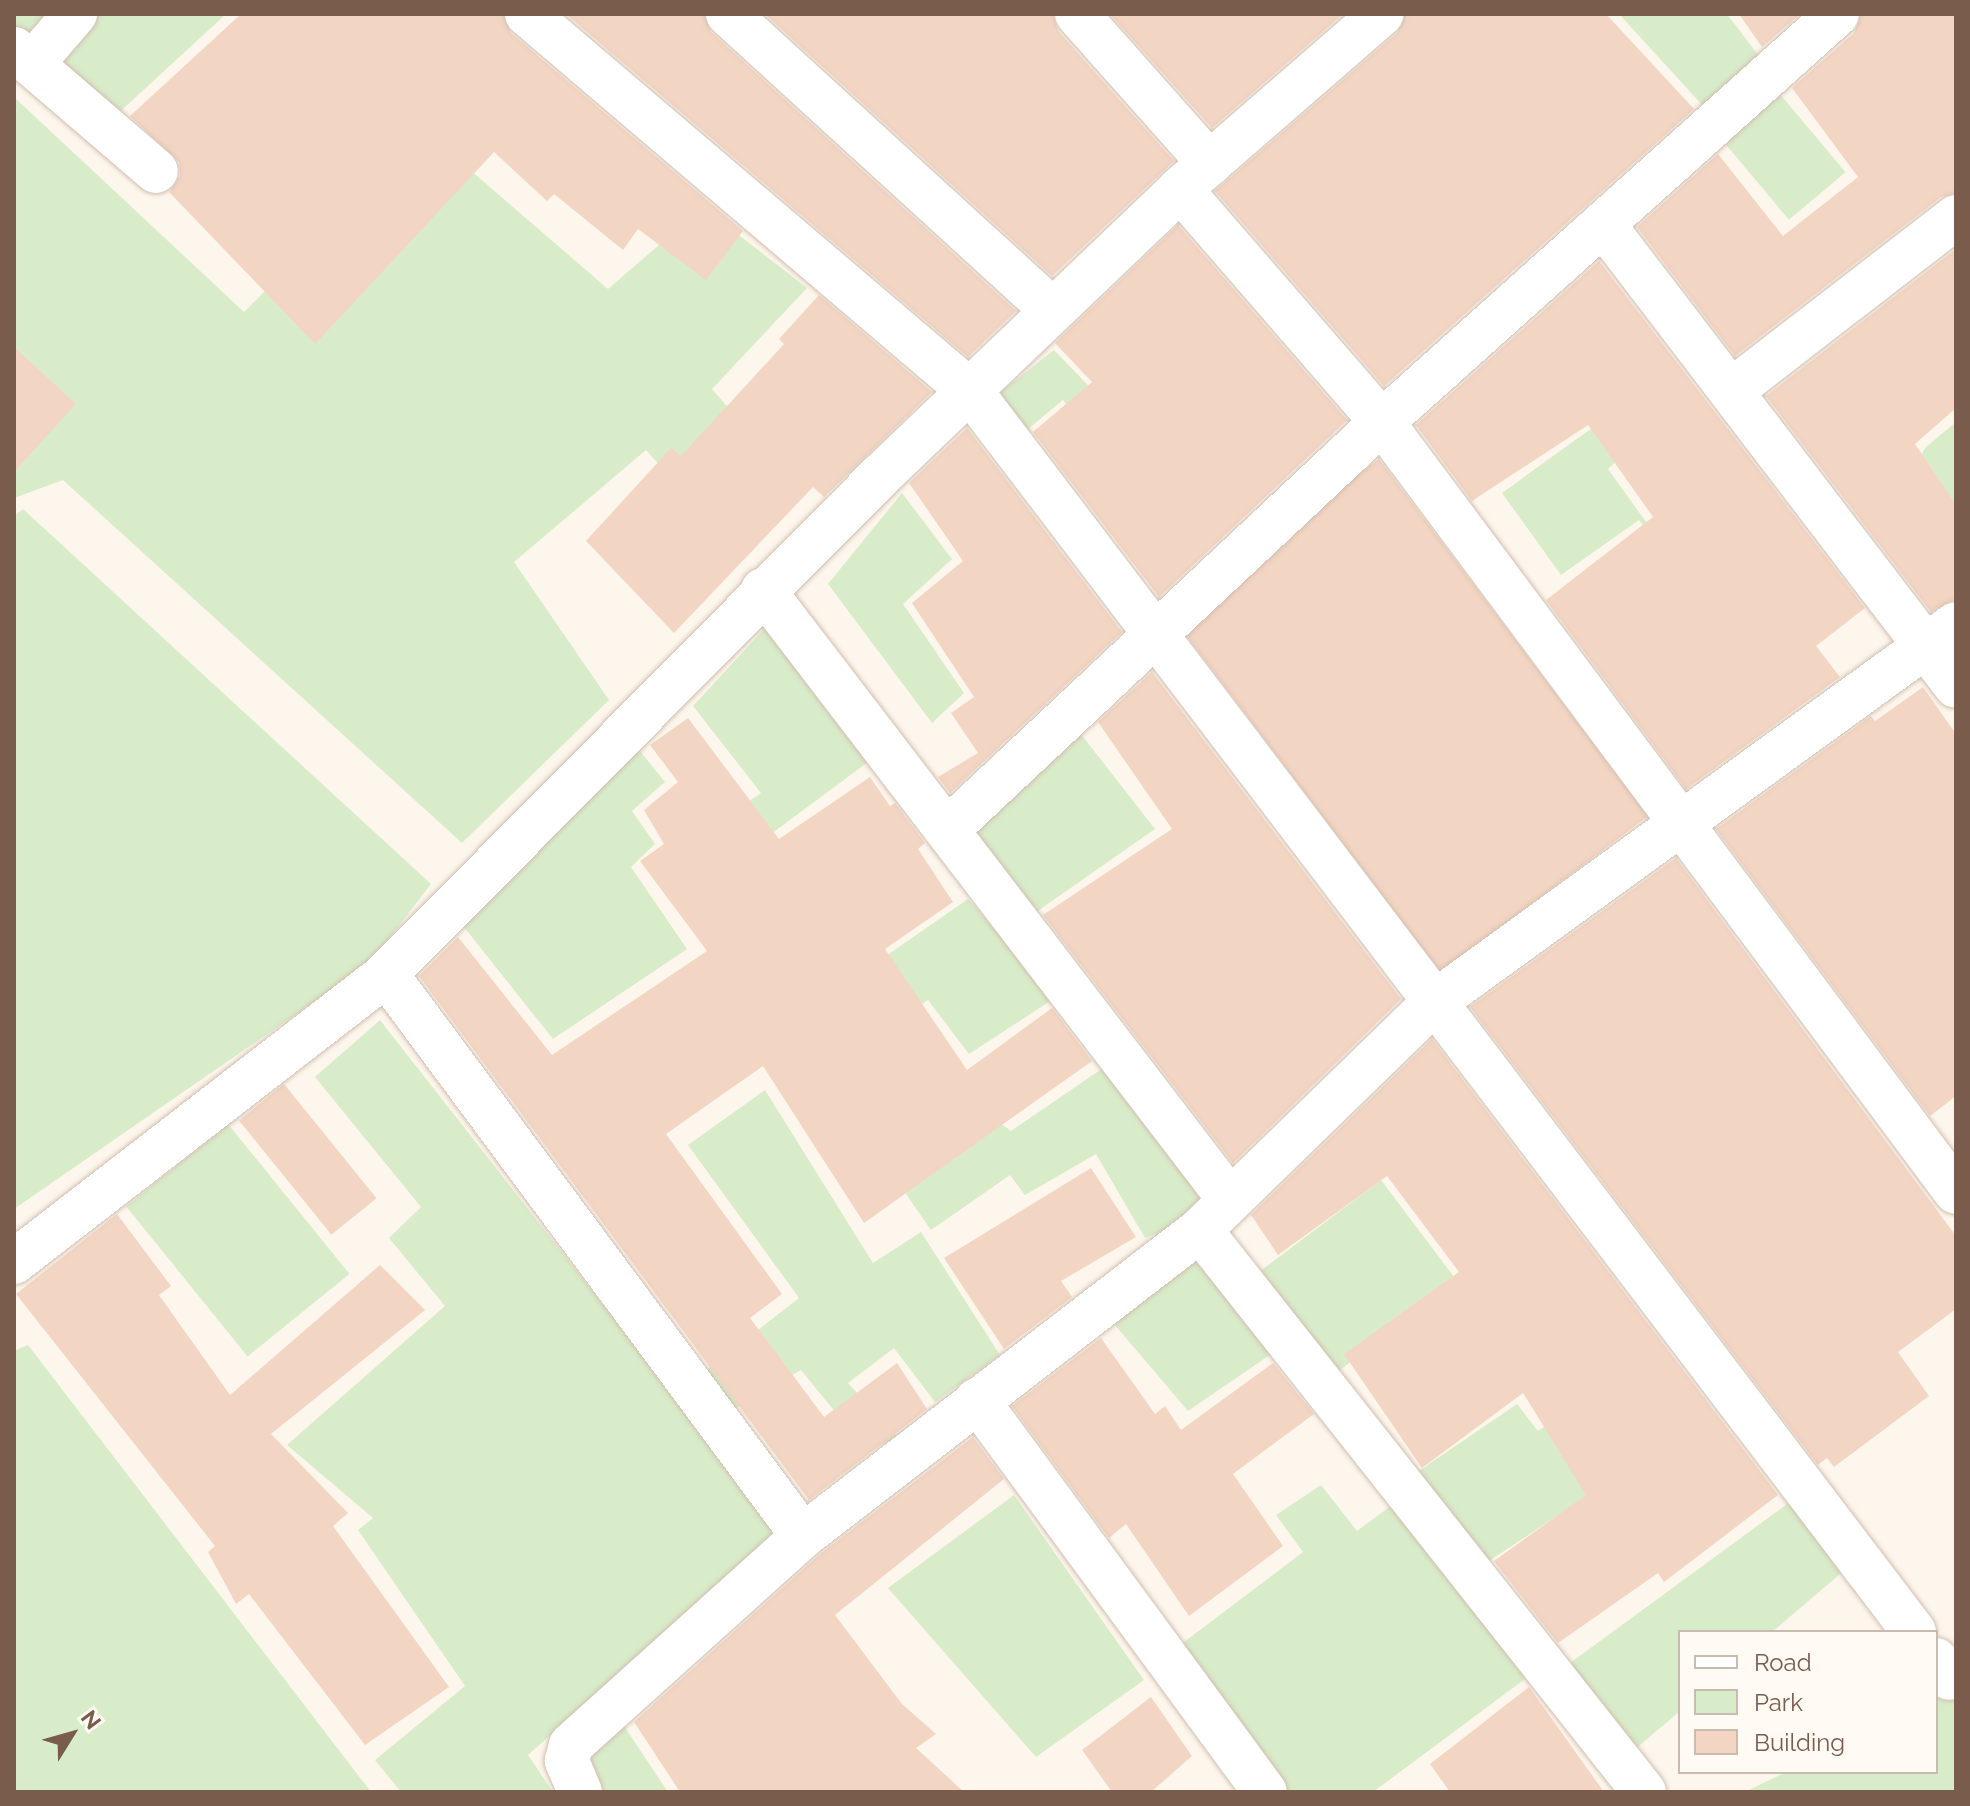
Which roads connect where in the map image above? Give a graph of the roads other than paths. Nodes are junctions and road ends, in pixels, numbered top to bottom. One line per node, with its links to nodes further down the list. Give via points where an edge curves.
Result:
1 (75, 14): 7 (street)
2 (527, 14): 14 (street)
3 (728, 14): 12 (street)
4 (1077, 14): 9 (street)
5 (1381, 14): 9 (street)
6 (1837, 14): 11 (street)
7 (23, 57): 8 (street)
8 (156, 171)
9 (1195, 177): 12 (street); 15 (street)
10 (1956, 217): 13 (street)
11 (1603, 224): 13 (street); 15 (street)
12 (1052, 310): 14 (street)
13 (1731, 391): 18 (street)
14 (972, 393): 16 (street); 17 (street)
15 (1382, 422): 17 (street); 20 (street)
16 (763, 590): 21 (street); 22 (street)
17 (1154, 633): 21 (street); 23 (street)
18 (1942, 635): 19 (street); 20 (street)
19 (1956, 686)
20 (1683, 822): 23 (street); 24 (street)
21 (948, 829): 25 (street)
22 (386, 974): 27 (street); 29 (street)
23 (1432, 1004): 25 (street); 30 (street)
24 (1956, 1192)
25 (1230, 1200): 26 (street)
26 (1200, 1230): 28 (street); 33 (street)
27 (14, 1262)
28 (977, 1400): 29 (street); 32 (street)
29 (803, 1536): 31 (street, via 571,1745 567,1761)
30 (1912, 1630)
31 (580, 1792)
32 (1265, 1792)
33 (1644, 1792)

